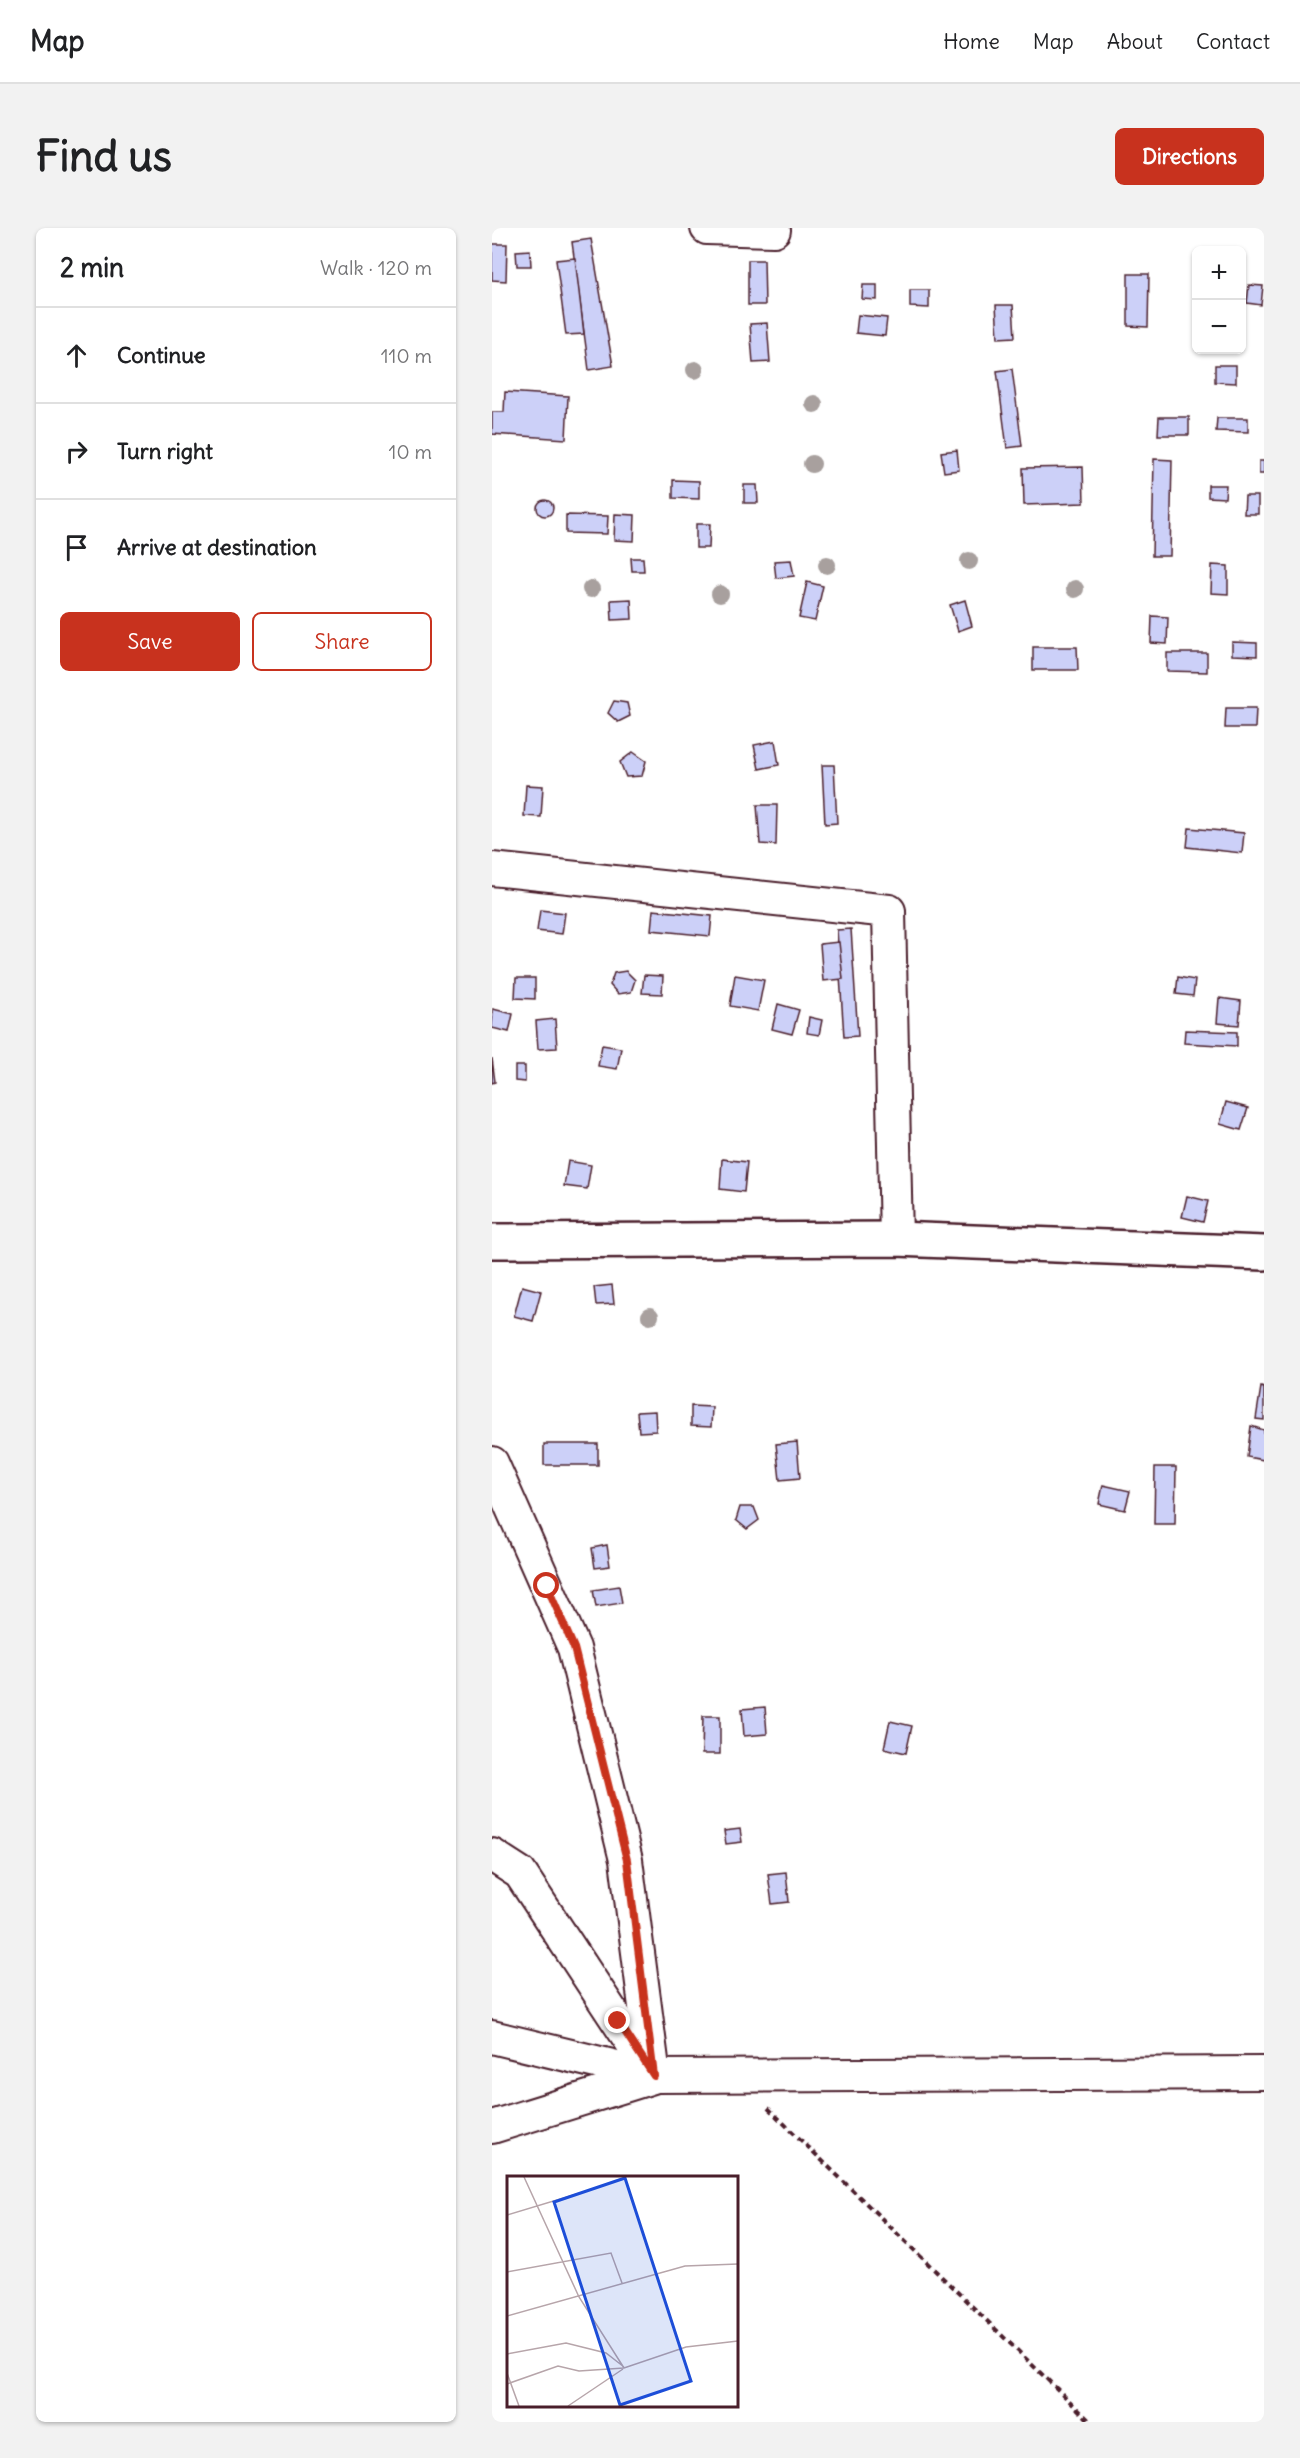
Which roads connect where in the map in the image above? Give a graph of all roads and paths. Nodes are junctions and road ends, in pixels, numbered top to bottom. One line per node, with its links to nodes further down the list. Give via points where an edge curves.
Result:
1 (706, 228): 2 (street)
2 (774, 230)
3 (492, 869): 4 (street, via 889,911)
4 (896, 1239): 5 (main road); 6 (main road)
5 (492, 1241)
6 (1264, 1254)
7 (492, 1463): 11 (street, via 574,1648 627,1860)
8 (492, 1855): 11 (street, via 520,1873)
9 (492, 2037): 11 (street)
10 (1264, 2073): 12 (street)
11 (654, 2076): 12 (street); 13 (street)
12 (735, 2076): 14 (path)
13 (492, 2127)
14 (1091, 2422)

